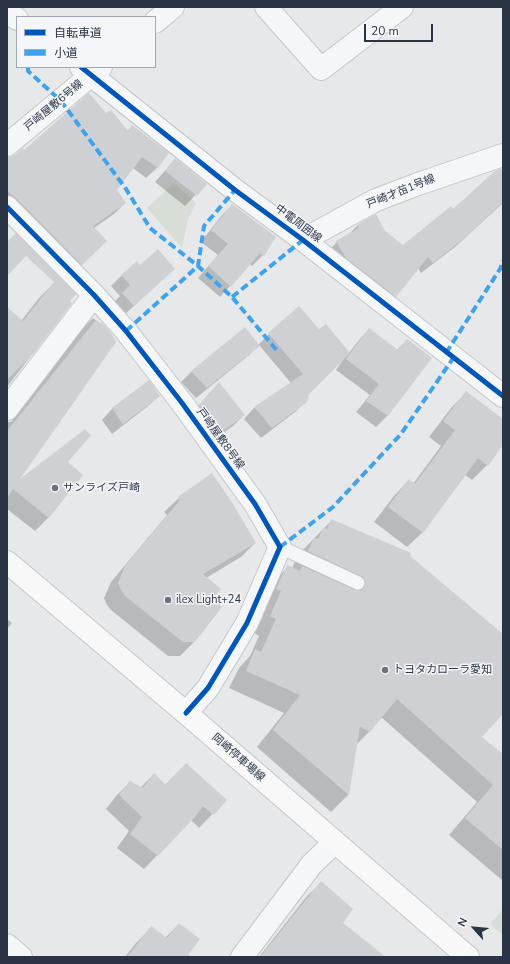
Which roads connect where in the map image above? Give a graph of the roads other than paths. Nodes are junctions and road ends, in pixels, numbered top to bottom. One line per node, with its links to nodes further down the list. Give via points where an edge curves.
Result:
1 (173, 7): 6 (street)
2 (266, 7): 3 (street, via 321,69)
3 (402, 7)
4 (7, 11): 5 (street)
5 (16, 18)
6 (156, 21)
7 (91, 70): 8 (street, 戸崎屋敷6号線); 11 (street, 中電周囲線, via 235,190)
8 (7, 145)
9 (503, 155): 11 (street, 戸崎才苗1号線, via 376,200)
10 (7, 207): 12 (street, 戸崎屋敷8号線)
11 (303, 240): 13 (street, 中電周囲線)
12 (94, 295): 14 (street); 15 (street, 戸崎屋敷8号線, via 126,331 182,403 255,504)
13 (503, 396)
14 (7, 409)
15 (280, 547): 17 (lane); 18 (street, via 247,623 208,688)
16 (7, 562): 18 (main road, 岡崎停車場線)
17 (358, 582)
18 (186, 713): 19 (main road, 岡崎停車場線)
19 (335, 842): 22 (street, via 312,864); 23 (main road, 岡崎停車場線)
20 (7, 945): 21 (street)
21 (21, 957)
22 (242, 957)
23 (468, 957)

